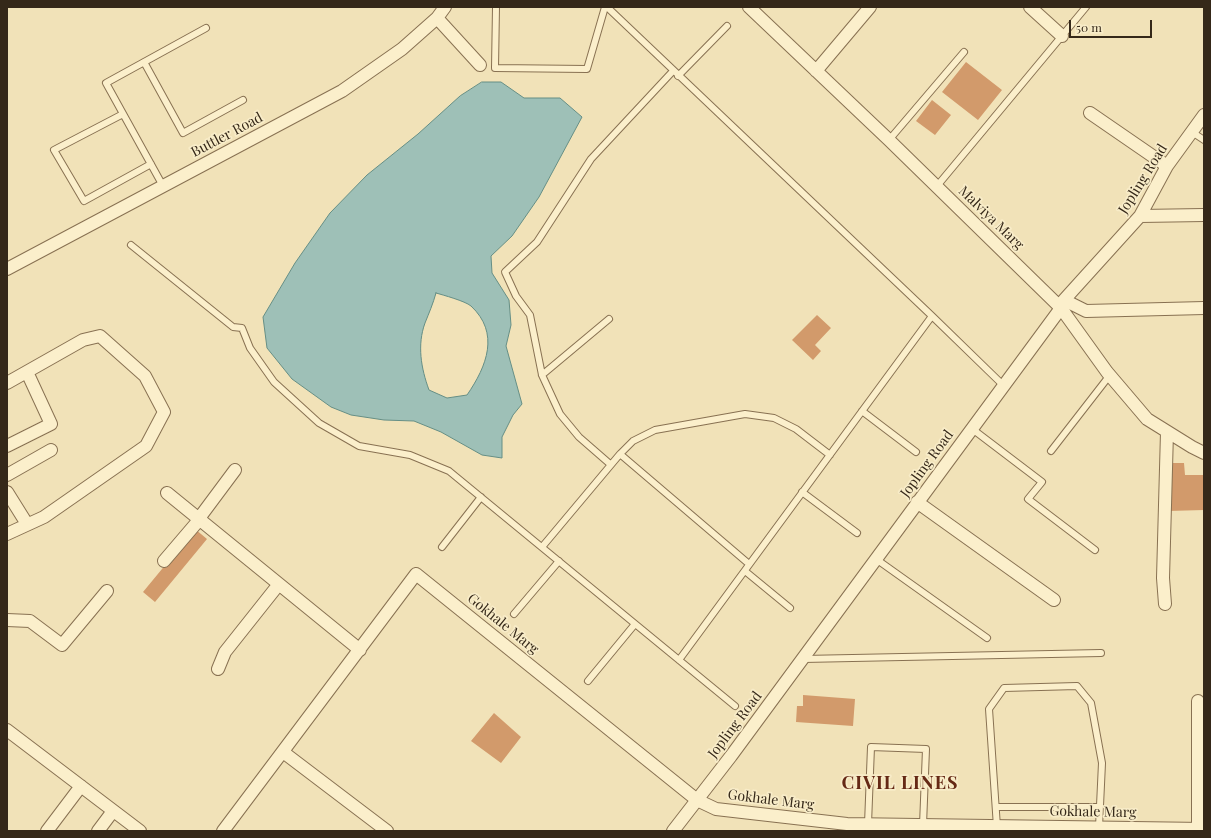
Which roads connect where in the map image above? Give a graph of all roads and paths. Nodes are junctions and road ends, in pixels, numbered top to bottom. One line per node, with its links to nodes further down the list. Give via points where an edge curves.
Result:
1 (445, 7): 8 (street, Buttler Road)
2 (496, 7): 3 (lane, via 495,68 587,69)
3 (606, 7): 15 (lane)
4 (749, 7): 16 (street, Malviya Marg)
5 (870, 7): 16 (street)
6 (1030, 7): 11 (street)
7 (1086, 7): 11 (lane)
8 (437, 18): 14 (street); 27 (street, Buttler Road, via 402,49 342,91)
9 (727, 26): 17 (lane)
10 (206, 28): 13 (lane)
11 (1062, 36): 28 (lane)
12 (964, 52): 23 (lane)
13 (144, 62): 18 (lane, via 183,133); 20 (lane, via 106,83)
14 (480, 65)
15 (673, 71): 17 (lane); 38 (lane, via 591,159 537,242 505,272 516,296 530,315)
16 (816, 71): 23 (street, Malviya Marg)
17 (678, 76): 35 (lane)
18 (243, 100)
19 (1090, 113): 26 (street)
20 (123, 114): 25 (lane); 25 (lane, via 54,150 84,201)
21 (1204, 115): 22 (street, Jopling Road)
22 (1192, 132): 24 (lane); 26 (street, Jopling Road)
23 (889, 140): 28 (street, Malviya Marg)
24 (1204, 140)
25 (151, 164): 27 (lane)
26 (1167, 166): 30 (street, Jopling Road)
27 (163, 186): 32 (street, Buttler Road)
28 (937, 186): 33 (street, Malviya Marg)
29 (1204, 214): 30 (street)
30 (1140, 216): 33 (street, Jopling Road)
31 (132, 245): 58 (lane, via 233,327 242,328 250,348 274,382 319,423 359,446 410,455 449,470)
32 (7, 269)
33 (1063, 304): 34 (street, via 1086,311); 39 (street, Malviya Marg); 41 (street, Jopling Road)
34 (1204, 308)
35 (932, 316): 41 (lane); 42 (lane)
36 (609, 320): 38 (lane)
37 (26, 372): 40 (street); 45 (street, via 51,424); 61 (street, via 83,340 100,336 145,376 164,412 146,446 44,517)
38 (542, 375): 52 (lane, via 560,414 579,437)
39 (1110, 375): 44 (street, Malviya Marg, via 1147,419); 47 (lane)
40 (7, 383)
41 (1003, 385): 43 (street, Jopling Road)
42 (862, 411): 48 (lane); 51 (lane)
43 (971, 428): 59 (street, Jopling Road); 66 (lane, via 1042,482 1028,499)
44 (1167, 432): 49 (street, Malviya Marg); 75 (street, via 1163,578)
45 (7, 446)
46 (51, 450): 54 (street)
47 (1051, 451)
48 (916, 452)
49 (1204, 453)
50 (620, 454): 51 (lane, via 633,440 656,430 745,414 774,418 796,429); 52 (lane); 70 (lane)
51 (830, 455): 56 (lane)
52 (610, 464): 65 (lane)
53 (236, 470): 60 (street)
54 (7, 475)
55 (7, 492): 61 (street)
56 (802, 492): 62 (lane); 70 (lane)
57 (166, 493): 60 (street)
58 (481, 497): 64 (lane); 65 (lane)
59 (917, 502): 67 (street, Jopling Road); 74 (street)
60 (199, 520): 68 (street); 72 (street)
61 (28, 524): 63 (street)
62 (857, 533)
63 (7, 534)
64 (442, 547)
65 (542, 547): 69 (lane)
66 (1095, 550)
67 (876, 559): 80 (lane); 83 (street, Jopling Road)
68 (164, 561)
69 (559, 561): 77 (lane); 79 (lane)
70 (750, 564): 71 (lane)
71 (745, 571): 76 (lane); 84 (lane)
72 (279, 584): 81 (street); 85 (street, via 225,652)
73 (107, 591): 78 (street, via 62,645 30,621)
74 (1054, 600)
75 (1165, 604)
76 (790, 608)
77 (514, 614)
78 (7, 620)
79 (635, 624): 84 (lane); 86 (lane)
80 (987, 638)
81 (360, 650): 90 (street); 92 (street, Gokhale Marg, via 416,574)
82 (1101, 653): 83 (lane)
83 (802, 659): 92 (street, Jopling Road)
84 (679, 660): 88 (lane)
85 (218, 669)
86 (588, 681)
87 (1198, 701): 102 (street)
88 (735, 706)
89 (7, 730): 91 (street)
90 (283, 752): 107 (street); 108 (street)
91 (81, 786): 95 (street); 104 (street)
92 (697, 800): 97 (street, Gokhale Marg, via 716,809); 109 (street, Jopling Road)
93 (996, 807): 94 (lane); 94 (lane, via 989,709 1004,688 1077,686 1091,703 1102,763); 98 (lane)
94 (1099, 807): 100 (lane)
95 (113, 811): 105 (street); 106 (street)
96 (923, 825): 97 (street, Gokhale Marg); 97 (lane, via 926,748 871,746); 99 (street, Gokhale Marg)
97 (865, 827)
98 (997, 827): 99 (street, Gokhale Marg); 101 (street, Gokhale Marg)
99 (936, 828)
100 (1099, 828): 101 (street, Gokhale Marg); 103 (street, Gokhale Marg)
101 (1049, 829)
102 (1201, 829): 103 (street, Gokhale Marg)
103 (1166, 830)
104 (47, 831)
105 (98, 831)
106 (140, 831)
107 (223, 831)
108 (387, 831)
109 (673, 831)

